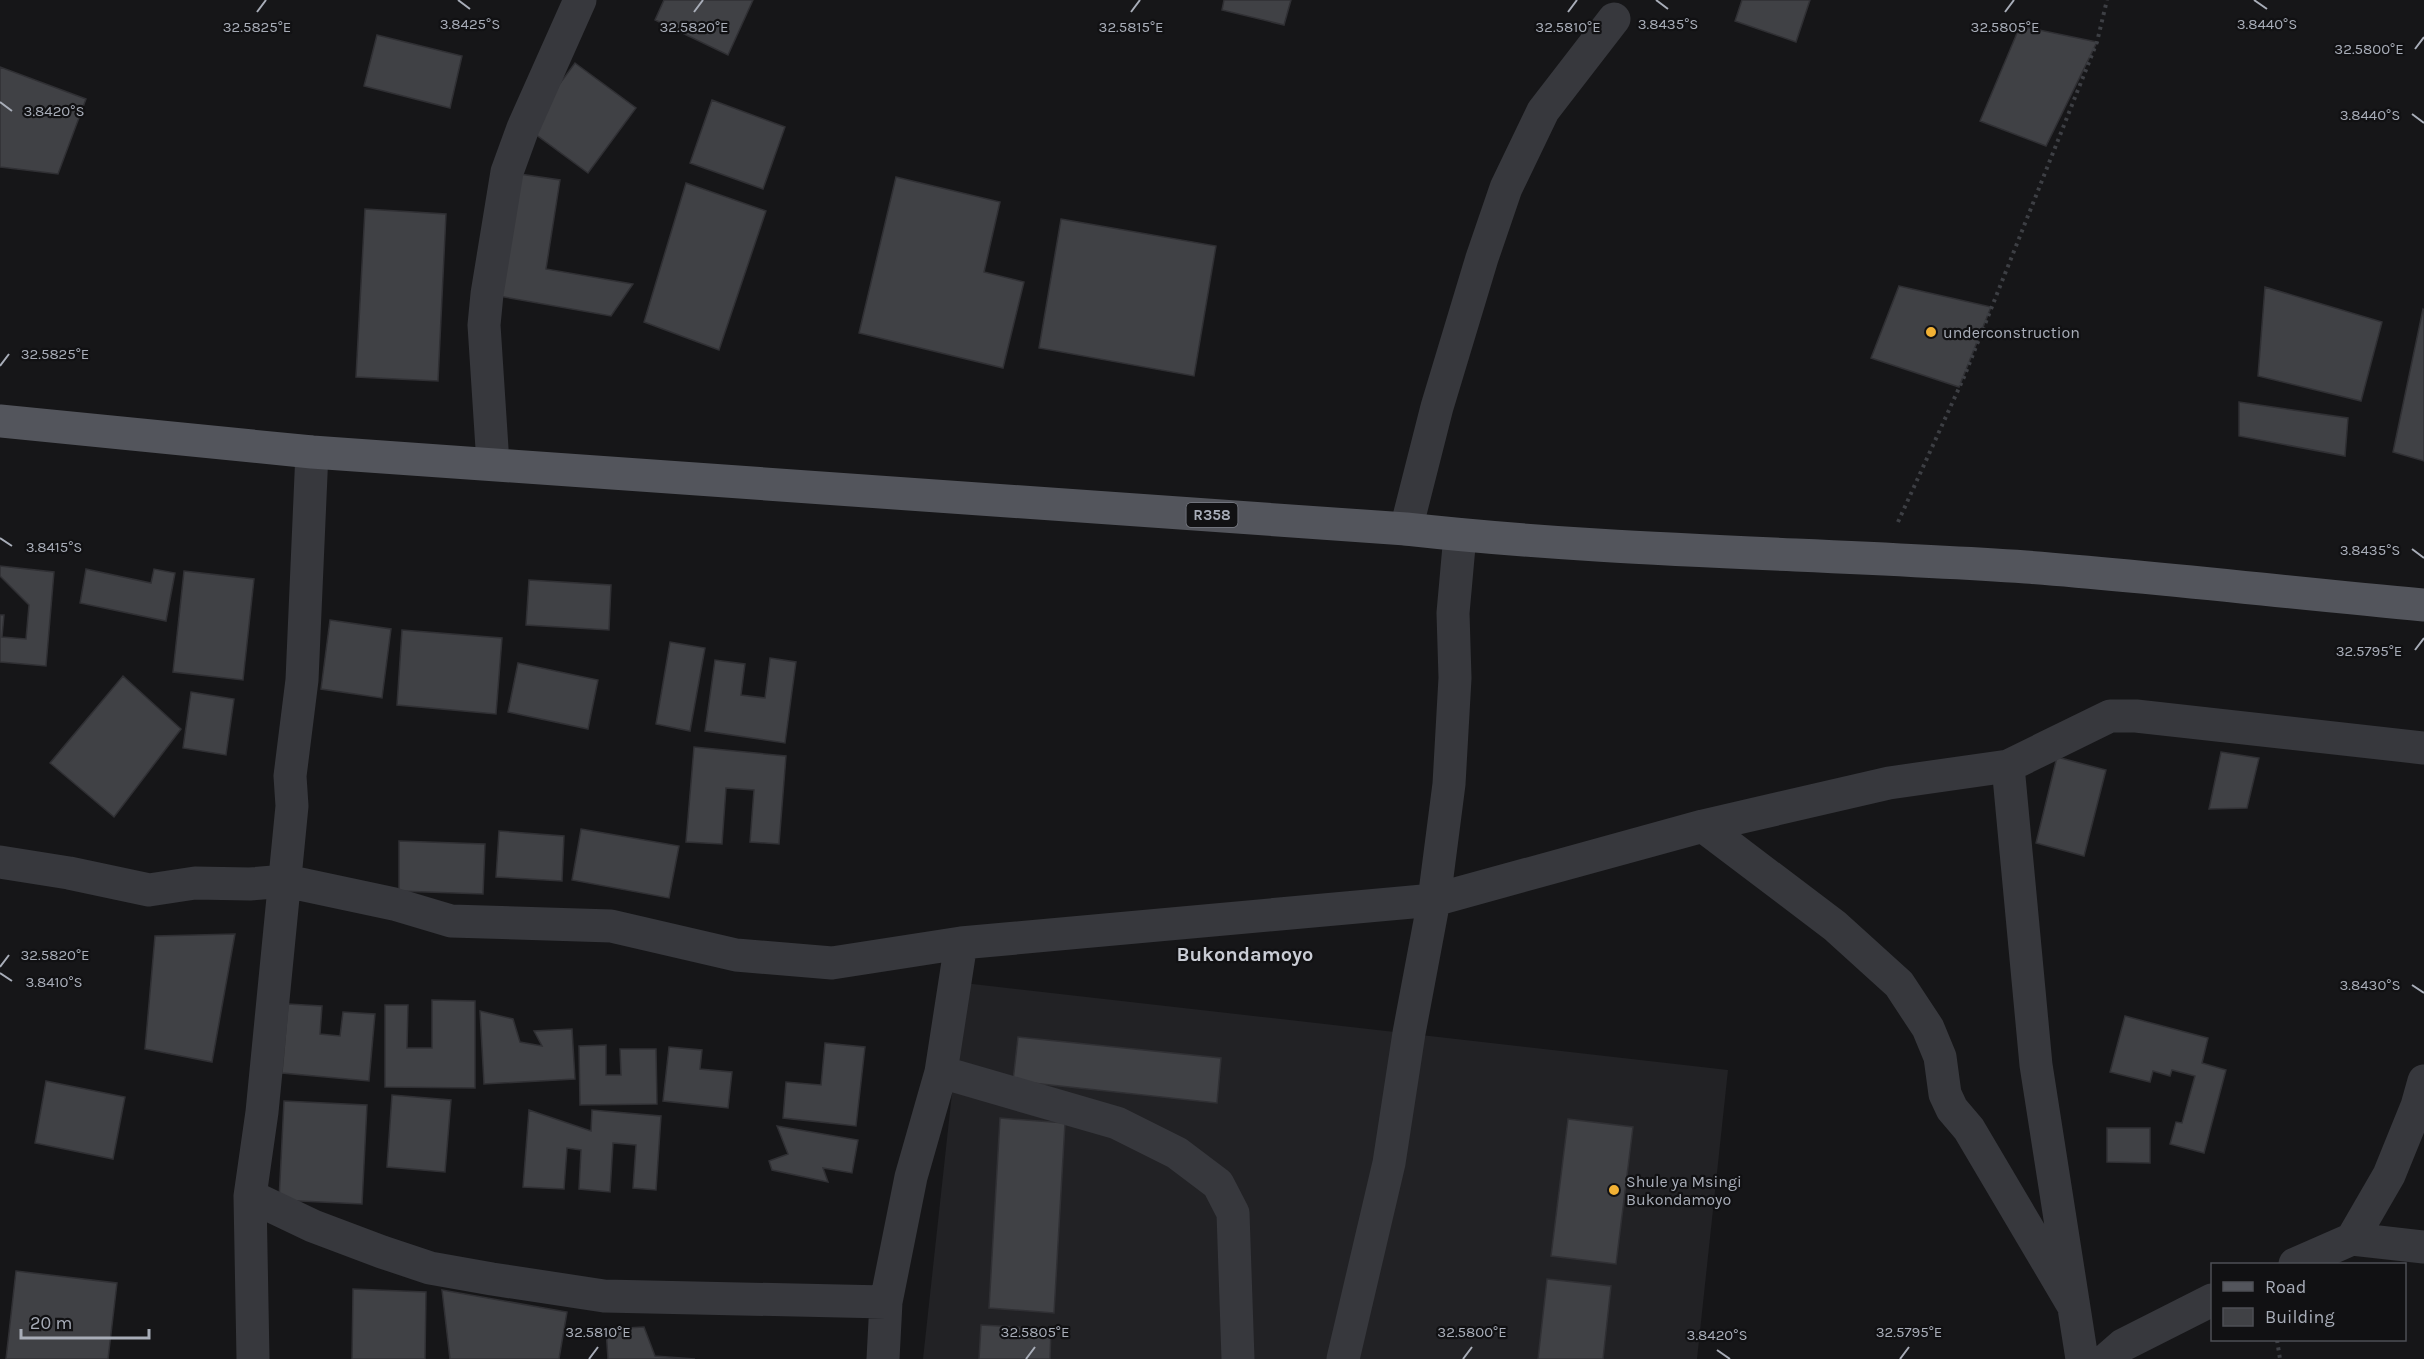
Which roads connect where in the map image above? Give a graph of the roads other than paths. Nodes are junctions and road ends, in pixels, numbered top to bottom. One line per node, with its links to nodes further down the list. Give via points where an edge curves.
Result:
1 (580, 0): 5 (street, via 507,172 484,325)
2 (1614, 19): 6 (street, via 1543,111 1506,188 1441,396)
3 (0, 421): 4 (main road, R358)
4 (312, 452): 5 (main road, R358); 13 (street, via 302,680 290,776 292,806)
5 (493, 464): 6 (main road, R358)
6 (1406, 529): 7 (main road, R358)
7 (1460, 535): 8 (main road, R358, via 2025,567); 14 (street, via 1453,613 1455,678 1449,783)
8 (2424, 605)
9 (2424, 748): 10 (street, via 2110,716)
10 (2008, 766): 11 (street, via 1889,783); 24 (street, via 2036,1065)
11 (1703, 826): 14 (street); 24 (street, via 1835,926 1899,984 1928,1028 1940,1057 1945,1094 1952,1109 1969,1130)
12 (0, 862): 13 (street, via 149,890 195,883)
13 (286, 881): 15 (street, via 451,921 611,926 736,956 832,963); 18 (street)
14 (1434, 900): 15 (street); 28 (street, via 1389,1163)
15 (961, 943): 16 (street)
16 (941, 1072): 23 (street, via 911,1177); 27 (street, via 1117,1123 1177,1153 1218,1184 1233,1213)
17 (2424, 1081): 19 (street, via 2389,1175)
18 (250, 1196): 23 (street, via 313,1226 382,1252 430,1268 492,1279 604,1296); 25 (street)
19 (2352, 1239): 20 (street); 21 (street)
20 (2424, 1247)
21 (2297, 1263)
22 (2211, 1301): 30 (street, via 2123,1345)
23 (886, 1302): 26 (street)
24 (2073, 1305): 29 (street)
25 (253, 1359)
26 (883, 1359)
27 (1238, 1359)
28 (1343, 1359)
29 (2082, 1359)
30 (2107, 1359)

